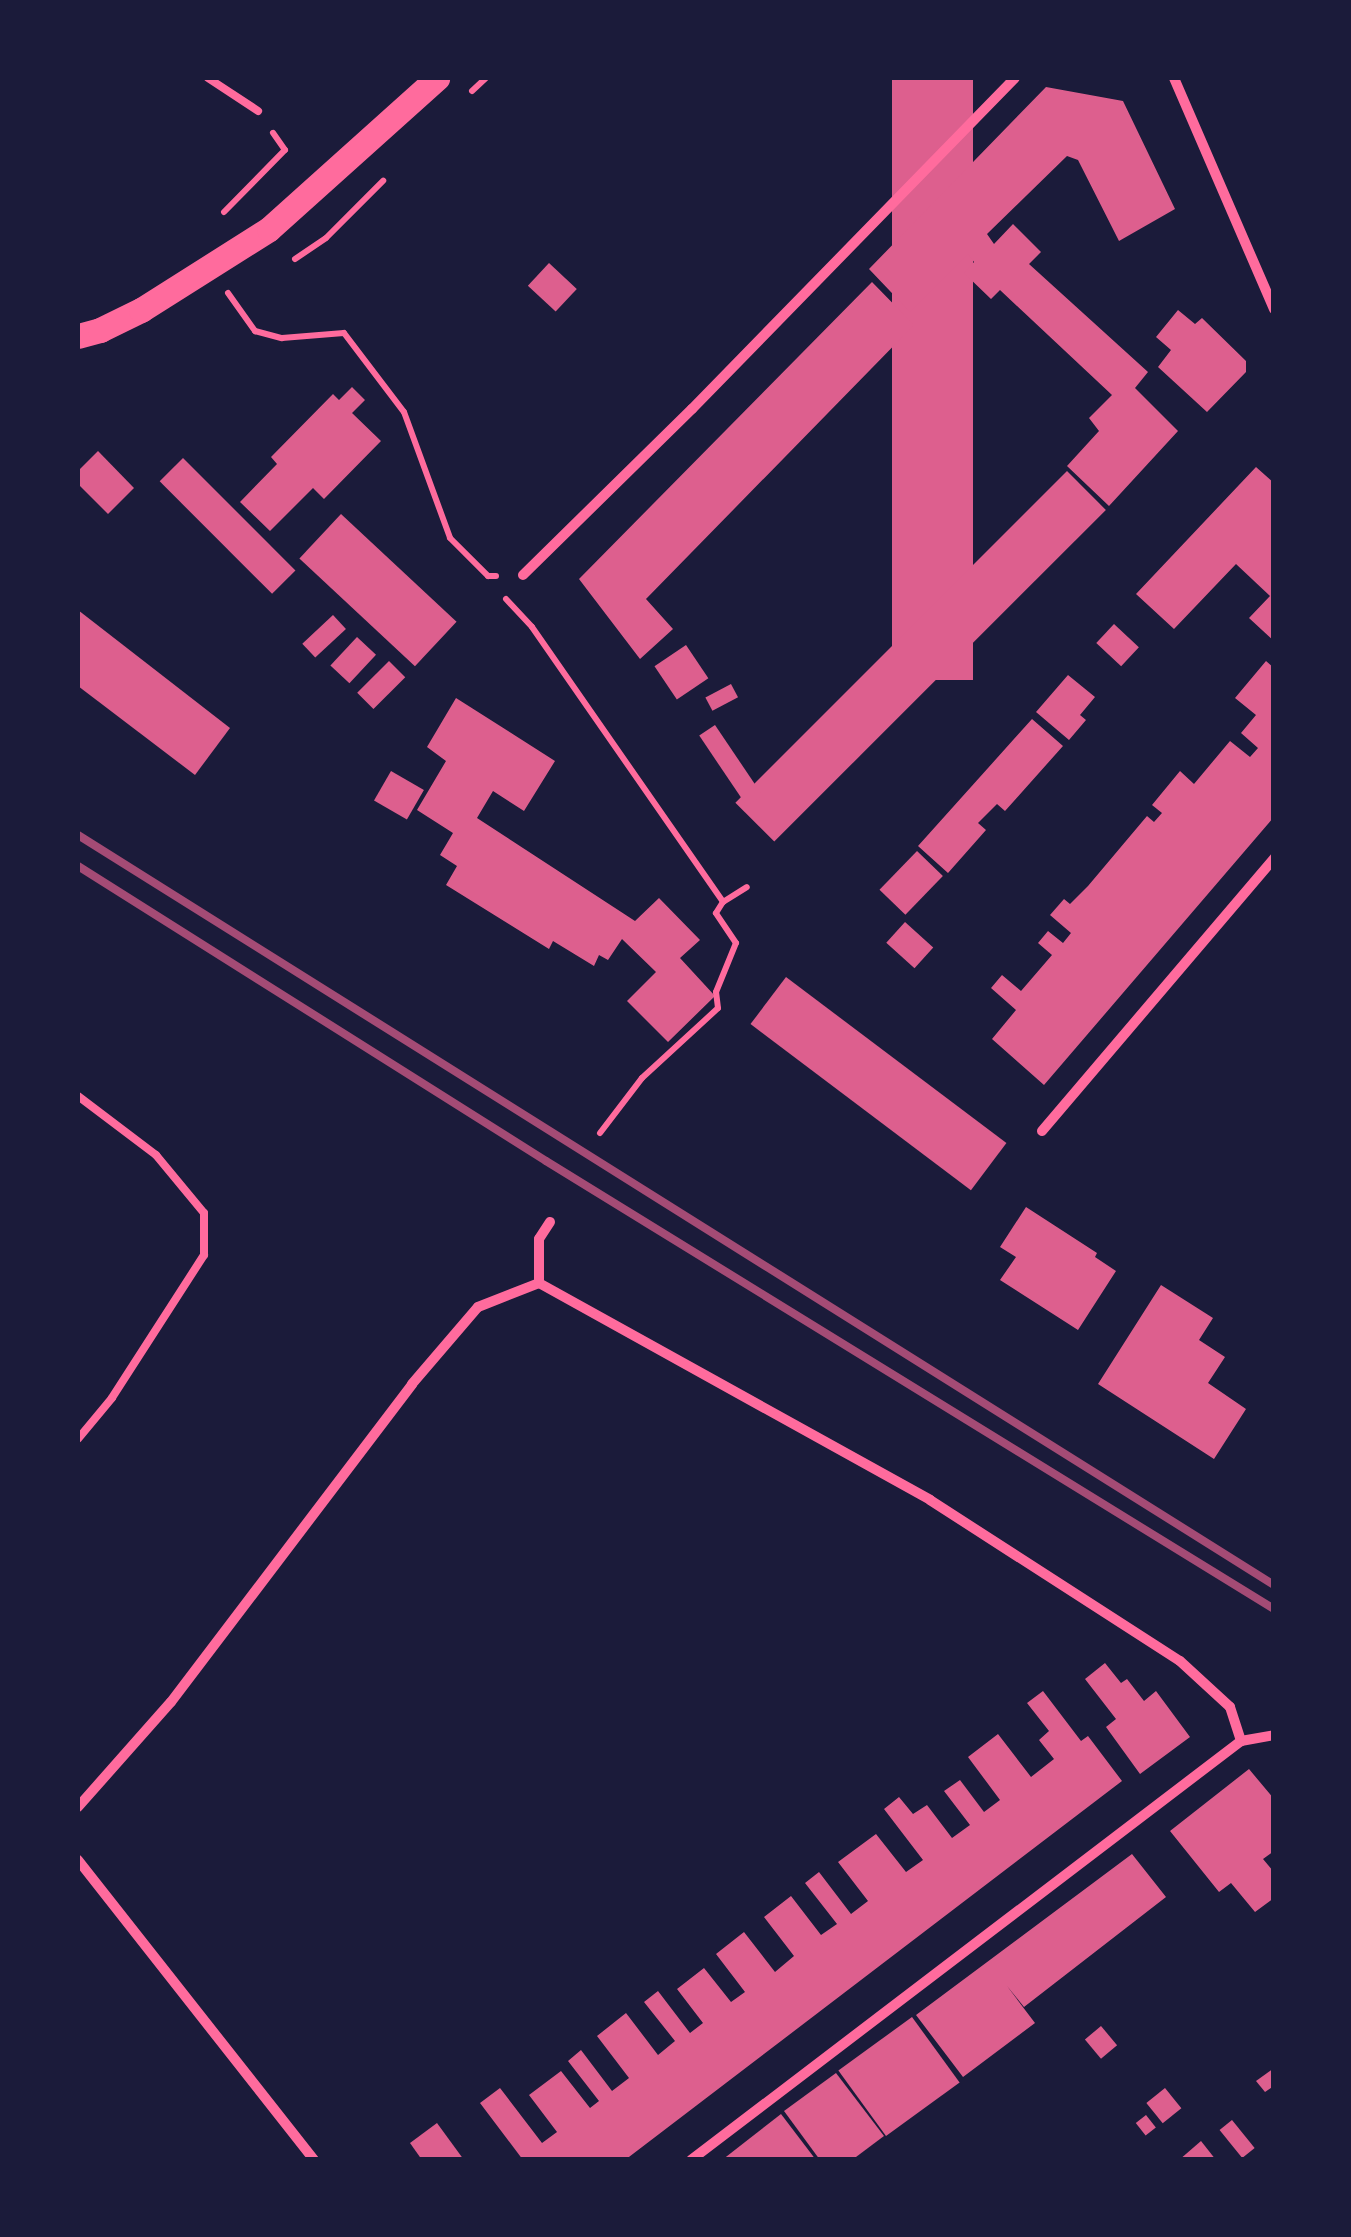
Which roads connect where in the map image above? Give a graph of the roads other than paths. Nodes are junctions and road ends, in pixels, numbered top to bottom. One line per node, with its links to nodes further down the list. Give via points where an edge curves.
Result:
1 (208, 78): 5 (lane)
2 (437, 78): 7 (main road, via 300,205 213,267)
3 (1015, 78): 8 (street)
4 (1174, 78): 6 (street)
5 (258, 111)
6 (1274, 309)
7 (78, 336)
8 (523, 576)
9 (1274, 858): 11 (street)
10 (78, 1096): 14 (lane, via 156,1155 204,1213 204,1255)
11 (1042, 1131)
12 (550, 1222): 13 (street, via 539,1239)
13 (539, 1282): 16 (street, via 930,1500 1180,1661 1230,1707); 17 (street, via 478,1307 171,1702)
14 (78, 1439)
15 (1274, 1736): 16 (street)
16 (1241, 1740): 20 (street)
17 (78, 1807)
18 (78, 1860): 19 (street)
19 (314, 2160)
20 (691, 2160)

